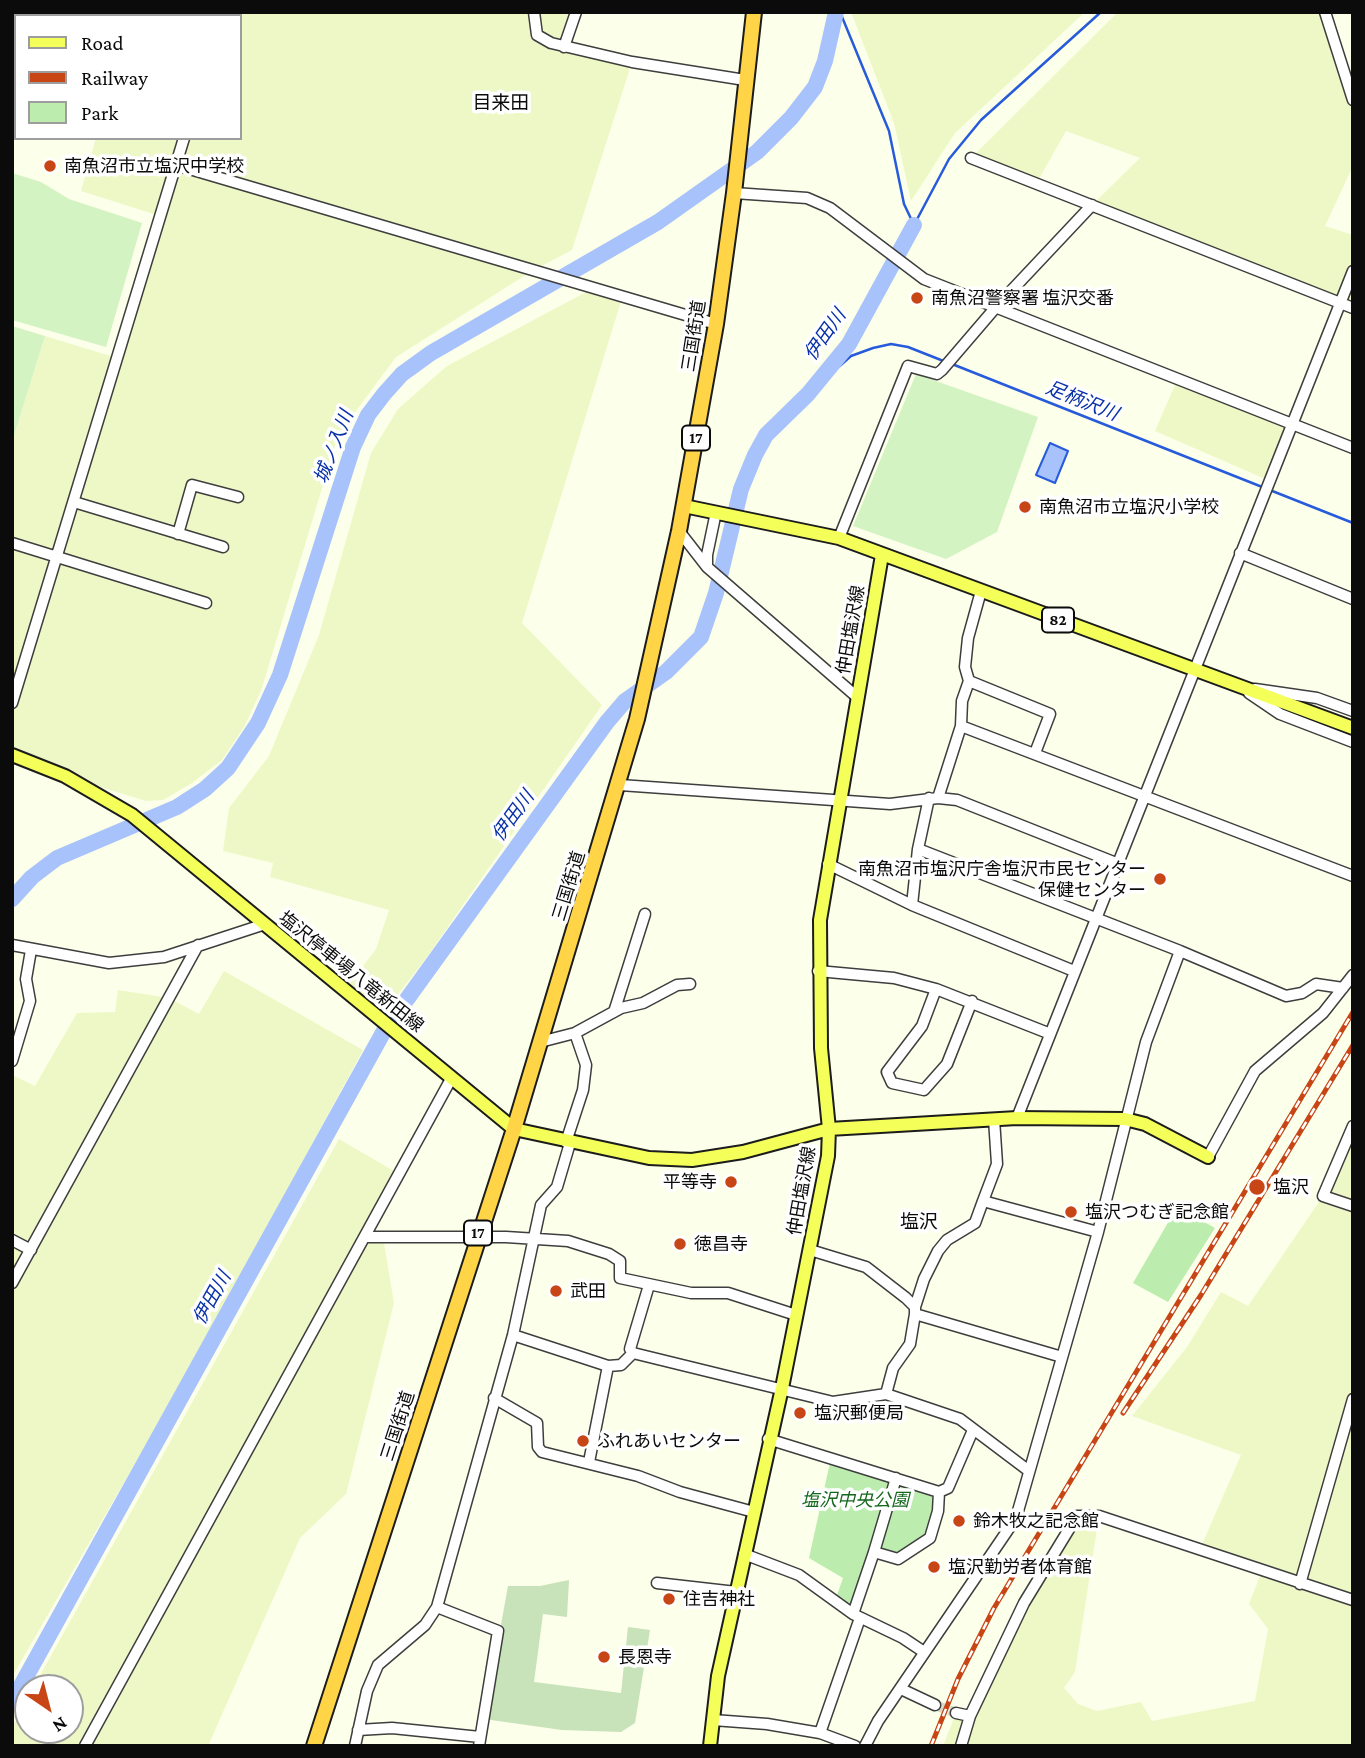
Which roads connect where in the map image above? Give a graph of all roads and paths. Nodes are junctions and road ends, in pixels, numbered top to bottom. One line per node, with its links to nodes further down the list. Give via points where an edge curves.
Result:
1 (534, 12): 5 (street, via 537,35)
2 (576, 12): 5 (street)
3 (754, 12): 6 (highway, 三国街道 / 17)
4 (1325, 12): 7 (street)
5 (564, 47): 6 (street)
6 (745, 80): 11 (highway, 三国街道 / 17)
7 (1353, 100)
8 (183, 140): 10 (street)
9 (971, 158): 12 (street)
10 (176, 165): 17 (street); 21 (street)
11 (734, 193): 15 (street, via 807,198 830,208 924,279); 17 (highway, 三国街道 / 17)
12 (1092, 205): 14 (street); 15 (street)
13 (1353, 271): 14 (street)
14 (1339, 303): 16 (street); 18 (street)
15 (996, 307): 18 (street); 26 (street, via 937,374 908,366)
16 (1353, 308)
17 (716, 324): 22 (highway, 三国街道 / 17)
18 (1294, 424): 19 (street); 29 (street)
19 (1353, 448)
20 (238, 497): 25 (street, via 192,485)
21 (74, 502): 25 (street); 31 (street)
22 (684, 506): 23 (main road, 82); 24 (highway, 三国街道 / 17)
23 (716, 512): 26 (main road, 82); 32 (street)
24 (679, 531): 32 (street); 47 (highway, 三国街道 / 17)
25 (178, 534): 28 (street)
26 (839, 538): 30 (main road, 82)
27 (12, 543): 31 (street)
28 (223, 547)
29 (1240, 553): 34 (street); 36 (street)
30 (882, 555): 33 (main road, 82); 39 (main road, 仲田塩沢線)
31 (56, 556): 35 (street); 40 (street)
32 (707, 567): 39 (street)
33 (981, 592): 36 (main road, 82); 37 (street, via 968,638 965,667)
34 (1353, 599)
35 (206, 603)
36 (1194, 670): 38 (main road, 82); 48 (street)
37 (969, 681): 42 (street); 45 (street, via 1050,714)
38 (1240, 687): 41 (street, via 1317,698); 43 (main road, 82); 44 (street, via 1280,714)
39 (857, 698): 50 (main road, 仲田塩沢線)
40 (12, 703)
41 (1353, 711)
42 (961, 726): 45 (street); 49 (street)
43 (1353, 728)
44 (1353, 742)
45 (1035, 753): 48 (street)
46 (12, 755): 58 (main road, 塩沢停車場八竜新田線, via 65,776 132,814)
47 (620, 785): 50 (street); 73 (highway, 三国街道 / 17)
48 (1145, 794): 52 (street); 54 (street)
49 (934, 798): 50 (street, via 890,804); 51 (street); 52 (street, via 957,800)
50 (841, 801): 53 (main road, 仲田塩沢線)
51 (918, 849): 55 (street); 57 (street)
52 (1116, 863): 57 (street)
53 (828, 864): 55 (street); 63 (main road, 仲田塩沢線)
54 (1353, 876)
55 (912, 905): 64 (street)
56 (645, 914): 70 (street)
57 (1096, 917): 62 (street); 64 (street)
58 (265, 924): 60 (street); 75 (main road, 塩沢停車場八竜新田線)
59 (12, 945): 61 (street)
60 (198, 945): 61 (street, via 164,957 109,963); 91 (street)
61 (31, 950): 74 (street, via 26,979 30,1001)
62 (1180, 951): 67 (street, via 1286,996 1316,984); 78 (street, via 1156,1011)
63 (818, 971): 68 (street, via 894,978); 81 (main road, 仲田塩沢線)
64 (1074, 971): 72 (street)
65 (1353, 975): 67 (street)
66 (690, 984): 70 (street, via 677,985)
67 (1343, 988): 83 (street, via 1310,1026 1255,1071)
68 (936, 989): 69 (street); 69 (street, via 922,1026 887,1072 892,1083 923,1090 947,1063)
69 (972, 1001): 72 (street)
70 (614, 1012): 71 (street)
71 (575, 1032): 73 (street); 82 (street, via 586,1065)
72 (1048, 1033): 76 (street)
73 (540, 1042): 80 (highway, 三国街道 / 17)
74 (12, 1061)
75 (451, 1079): 80 (main road, 塩沢停車場八竜新田線); 87 (street)
76 (1017, 1118): 77 (main road); 78 (main road)
77 (994, 1119): 81 (main road); 84 (street, via 997,1164)
78 (1125, 1119): 83 (main road, via 1145,1124); 86 (street)
79 (1353, 1126): 85 (street, via 1323,1196)
80 (514, 1129): 82 (main road); 88 (highway, 三国街道 / 17)
81 (829, 1129): 82 (main road, via 692,1160 649,1158); 92 (main road, 仲田塩沢線)
82 (568, 1143): 89 (street, via 557,1187 541,1205)
83 (1208, 1157)
84 (983, 1201): 86 (street); 95 (street, via 975,1223 938,1251 923,1279)
85 (1353, 1206)
86 (1098, 1232): 99 (street)
87 (365, 1237): 88 (street); 129 (street)
88 (477, 1238): 89 (street); 130 (highway, 三国街道 / 17)
89 (535, 1238): 94 (street, via 568,1241 609,1254 620,1261 620,1278); 97 (street)
90 (12, 1240): 91 (street)
91 (31, 1250): 93 (street)
92 (810, 1250): 95 (street, via 866,1267); 96 (main road, 仲田塩沢線)
93 (12, 1283)
94 (649, 1285): 96 (street, via 691,1293 728,1293); 98 (street, via 630,1349)
95 (915, 1311): 99 (street); 102 (street, via 910,1344 892,1368)
96 (796, 1315): 101 (main road, 仲田塩沢線)
97 (513, 1335): 100 (street); 103 (street)
98 (633, 1353): 100 (street, via 621,1365); 101 (street)
99 (1062, 1357): 108 (street)
100 (608, 1366): 107 (street)
101 (782, 1388): 102 (street, via 833,1402); 106 (main road, 仲田塩沢線)
102 (886, 1394): 105 (street, via 960,1419)
103 (494, 1398): 107 (street, via 537,1423 542,1452); 118 (street)
104 (1353, 1399): 115 (street)
105 (973, 1430): 108 (street); 110 (street, via 948,1488)
106 (768, 1439): 109 (street); 111 (main road, 仲田塩沢線)
107 (589, 1462): 111 (street)
108 (1029, 1471): 120 (street, via 1016,1518)
109 (896, 1479): 110 (street); 112 (street)
110 (939, 1492): 112 (street, via 930,1538 898,1559)
111 (754, 1512): 113 (main road, 仲田塩沢線)
112 (873, 1552): 119 (street)
113 (744, 1554): 116 (main road, 仲田塩沢線); 119 (street, via 799,1575)
114 (657, 1583): 116 (street)
115 (1300, 1584): 117 (street); 124 (street, via 1098,1516 1077,1516 1024,1603)
116 (736, 1592): 125 (main road, 仲田塩沢線)
117 (1353, 1600)
118 (437, 1607): 126 (street, via 425,1625 378,1665); 128 (street, via 498,1631)
119 (856, 1616): 120 (street); 127 (street)
120 (924, 1652): 121 (street)
121 (901, 1689): 122 (street); 134 (street)
122 (934, 1705)
123 (956, 1713): 124 (street)
124 (970, 1716): 135 (street)
125 (713, 1720): 127 (street); 132 (main road, 仲田塩沢線)
126 (358, 1730): 128 (street, via 392,1728); 131 (street)
127 (820, 1733): 133 (street)
128 (480, 1741)
129 (86, 1745)
130 (314, 1746)
131 (355, 1746)
132 (710, 1746)
133 (855, 1746)
134 (865, 1746)
135 (961, 1746)

